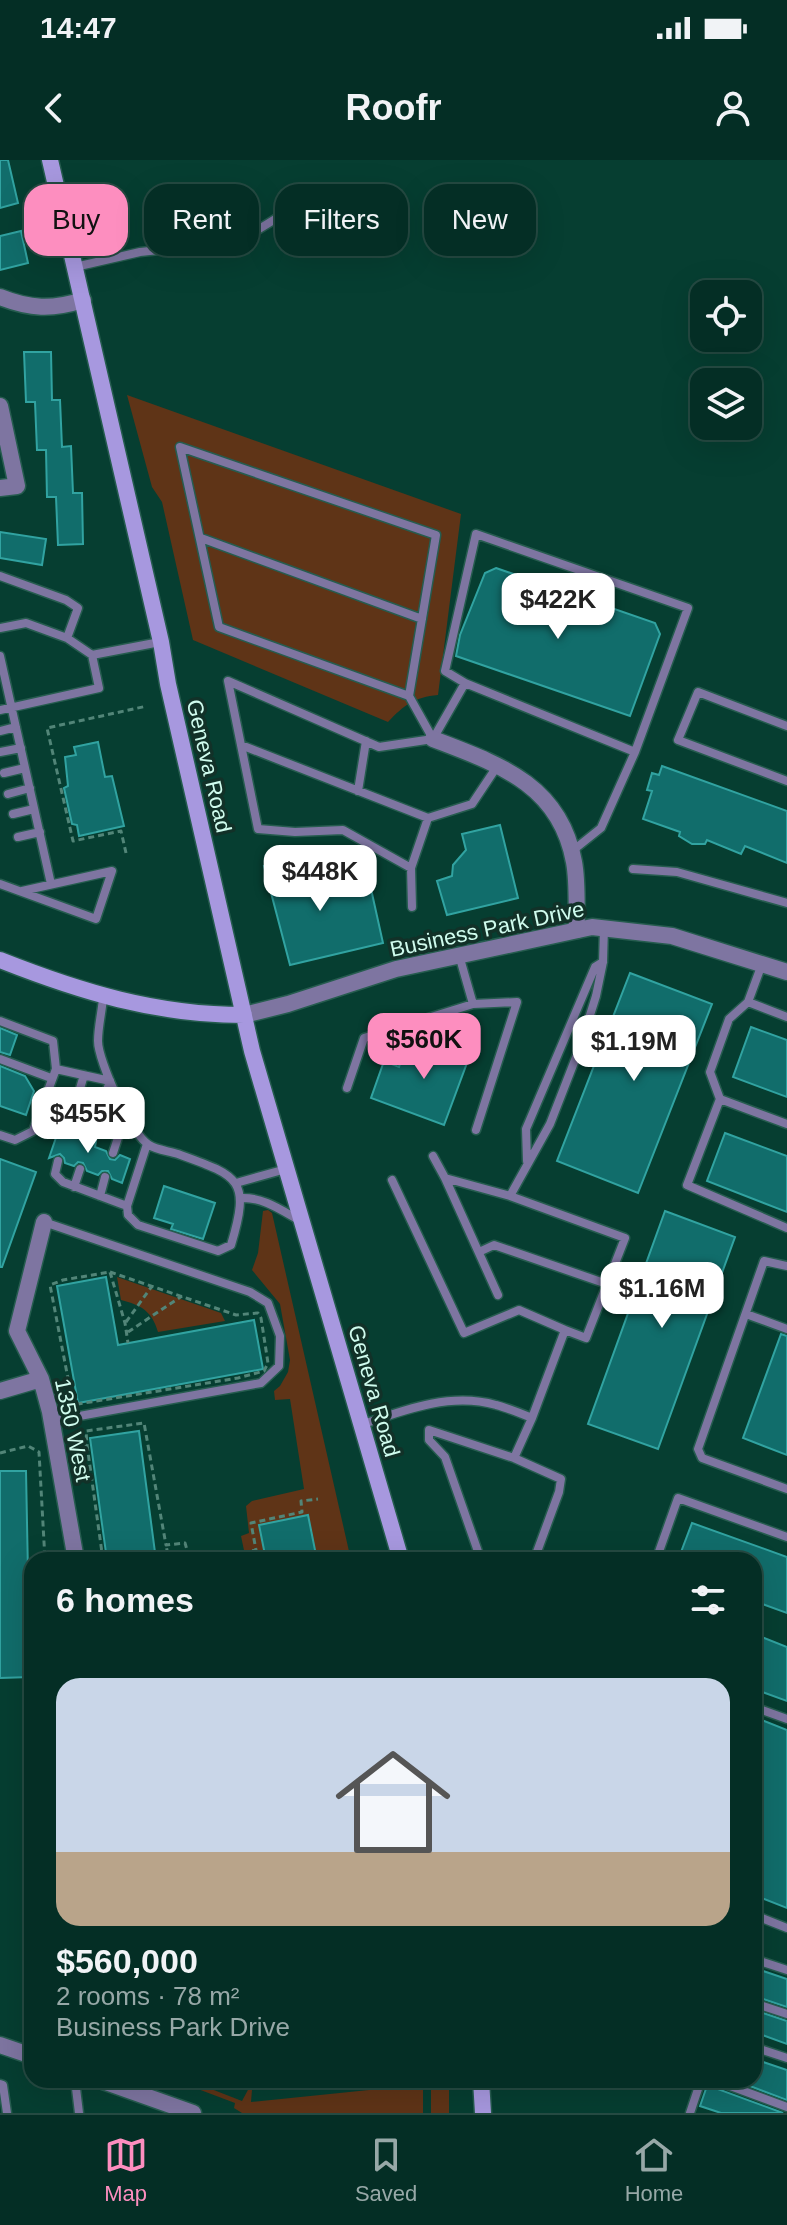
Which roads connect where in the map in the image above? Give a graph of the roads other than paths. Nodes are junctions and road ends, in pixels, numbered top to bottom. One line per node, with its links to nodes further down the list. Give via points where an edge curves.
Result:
1 (50, 160): 3 (main road, Geneva Road)
2 (275, 219): 3 (lane, via 238,242 140,252)
3 (75, 267): 5 (main road, Geneva Road)
4 (0, 297): 5 (street, via 30,307 59,308)
5 (83, 300): 13 (main road, Geneva Road)
6 (0, 406): 7 (street)
7 (8, 487)
8 (201, 538): 10 (lane); 10 (lane, via 180,447 436,535); 18 (lane, via 219,627)
9 (0, 576): 12 (lane, via 78,608)
10 (422, 619): 18 (lane)
11 (0, 628): 12 (lane, via 26,623)
12 (67, 638): 14 (lane)
13 (161, 642): 14 (lane); 60 (main road, Geneva Road)
14 (92, 655): 19 (lane, via 99,688)
15 (0, 660): 17 (lane)
16 (465, 683): 24 (lane); 29 (lane); 29 (lane, via 445,671 476,534 688,608)
17 (4, 688): 19 (lane)
18 (409, 696): 24 (lane)
19 (12, 708): 20 (lane); 22 (lane)
20 (0, 710)
21 (787, 726): 33 (lane, via 698,692 678,740)
22 (16, 727): 23 (lane); 27 (lane)
23 (0, 731)
24 (433, 739): 25 (lane, via 379,747); 30 (street)
25 (366, 741): 26 (lane, via 228,681); 35 (lane)
26 (241, 745): 35 (lane); 43 (lane, via 258,829 343,830)
27 (21, 748): 28 (lane); 31 (lane)
28 (0, 752)
29 (635, 752): 42 (lane, via 601,828)
30 (499, 764): 39 (lane, via 472,804); 42 (street, via 553,807)
31 (25, 768): 32 (lane); 34 (lane)
32 (4, 773)
33 (787, 781)
34 (30, 788): 36 (lane); 37 (lane)
35 (358, 791): 39 (lane)
36 (8, 794)
37 (34, 809): 38 (lane); 40 (lane)
38 (13, 814)
39 (428, 818): 43 (lane)
40 (40, 832): 41 (lane); 46 (lane)
41 (18, 837)
42 (571, 852): 51 (street)
43 (411, 868): 49 (lane)
44 (633, 869): 48 (lane, via 677,872)
45 (0, 884): 47 (lane)
46 (51, 884): 47 (lane); 47 (lane, via 112,871 96,919)
47 (22, 891)
48 (787, 903)
49 (412, 907)
50 (604, 928): 51 (street, Business Park Drive); 54 (lane); 55 (street, Business Park Drive, via 672,936)
51 (577, 930): 52 (street, Business Park Drive)
52 (459, 955): 59 (lane); 60 (street, Business Park Drive)
53 (0, 960): 57 (main road)
54 (603, 962): 79 (lane, via 580,1047 550,1124); 79 (lane, via 595,967 526,1129)
55 (762, 963): 56 (street, Business Park Drive); 58 (lane)
56 (787, 970)
57 (103, 998): 60 (main road, via 202,1015); 66 (lane, via 98,1043)
58 (748, 1002): 61 (lane); 68 (lane, via 729,1019 710,1072)
59 (473, 1004): 67 (lane, via 364,1038); 72 (lane, via 517,1002)
60 (244, 1015): 81 (main road, Geneva Road)
61 (787, 1017)
62 (0, 1021): 64 (lane, via 53,1041)
63 (0, 1059): 64 (lane)
64 (53, 1073): 65 (lane); 73 (lane, via 33,1131 15,1140)
65 (84, 1075): 66 (lane); 71 (lane)
66 (110, 1081): 69 (lane); 74 (lane)
67 (347, 1088)
68 (720, 1099): 70 (lane); 93 (lane, via 687,1185)
69 (126, 1112): 75 (lane); 76 (lane)
70 (787, 1124)
71 (68, 1129)
72 (476, 1130)
73 (0, 1135)
74 (91, 1137)
75 (147, 1144): 85 (lane, via 206,1165); 90 (lane)
76 (113, 1153)
77 (433, 1156): 83 (lane)
78 (58, 1161): 86 (lane, via 55,1174)
79 (527, 1161): 88 (lane)
80 (80, 1169): 86 (lane)
81 (286, 1169): 85 (lane); 91 (main road, Geneva Road)
82 (105, 1177): 87 (lane)
83 (445, 1178): 88 (lane); 94 (lane)
84 (392, 1180): 101 (lane, via 464,1333 519,1310)
85 (236, 1183): 89 (lane)
86 (74, 1187): 87 (lane)
87 (100, 1196): 90 (lane)
88 (510, 1196): 96 (lane, via 625,1238)
89 (241, 1198): 90 (lane, via 231,1245 218,1251 138,1225); 91 (lane, via 263,1201)
90 (127, 1206)
91 (301, 1221): 107 (main road, Geneva Road)
92 (44, 1222): 102 (street); 106 (lane, via 250,1292 268,1303 280,1336 279,1366 261,1383)
93 (787, 1228)
94 (479, 1252): 96 (lane, via 494,1245); 97 (lane)
95 (787, 1266): 98 (lane, via 764,1261)
96 (607, 1284): 101 (lane, via 586,1338)
97 (498, 1295)
98 (746, 1314): 100 (lane); 109 (lane, via 698,1454)
99 (0, 1326): 102 (street)
100 (787, 1329)
101 (565, 1330): 105 (lane)
102 (17, 1331): 103 (street, 1350 West)
103 (41, 1379): 104 (street); 106 (street, 1350 West)
104 (0, 1391)
105 (532, 1418): 107 (lane, via 494,1404 448,1401); 108 (lane)
106 (52, 1421): 111 (street, 1350 West)
107 (361, 1425): 112 (main road, Geneva Road)
108 (514, 1458): 113 (lane, via 429,1430 429,1440 445,1457); 114 (lane, via 561,1479)
109 (787, 1489)
110 (787, 1537): 115 (lane, via 678,1498)
111 (75, 1552)
112 (399, 1552)
113 (478, 1552)
114 (537, 1552)
115 (659, 1552)
116 (762, 1710): 117 (lane)
117 (787, 1719)
118 (762, 1918): 119 (lane)
119 (787, 1928)
120 (762, 1962): 121 (lane)
121 (787, 1970)
122 (762, 2006): 123 (lane)
123 (787, 2014)
124 (0, 2045): 126 (street)
125 (762, 2050): 127 (lane)
126 (24, 2053)
127 (787, 2058)
128 (0, 2084): 135 (lane)
129 (76, 2088): 136 (lane)
130 (123, 2088): 137 (street)
131 (481, 2088): 138 (main road)
132 (698, 2088): 139 (lane)
133 (736, 2088): 134 (lane)
134 (787, 2107)
135 (7, 2113)
136 (79, 2113)
137 (193, 2113)
138 (483, 2113)
139 (690, 2113)

